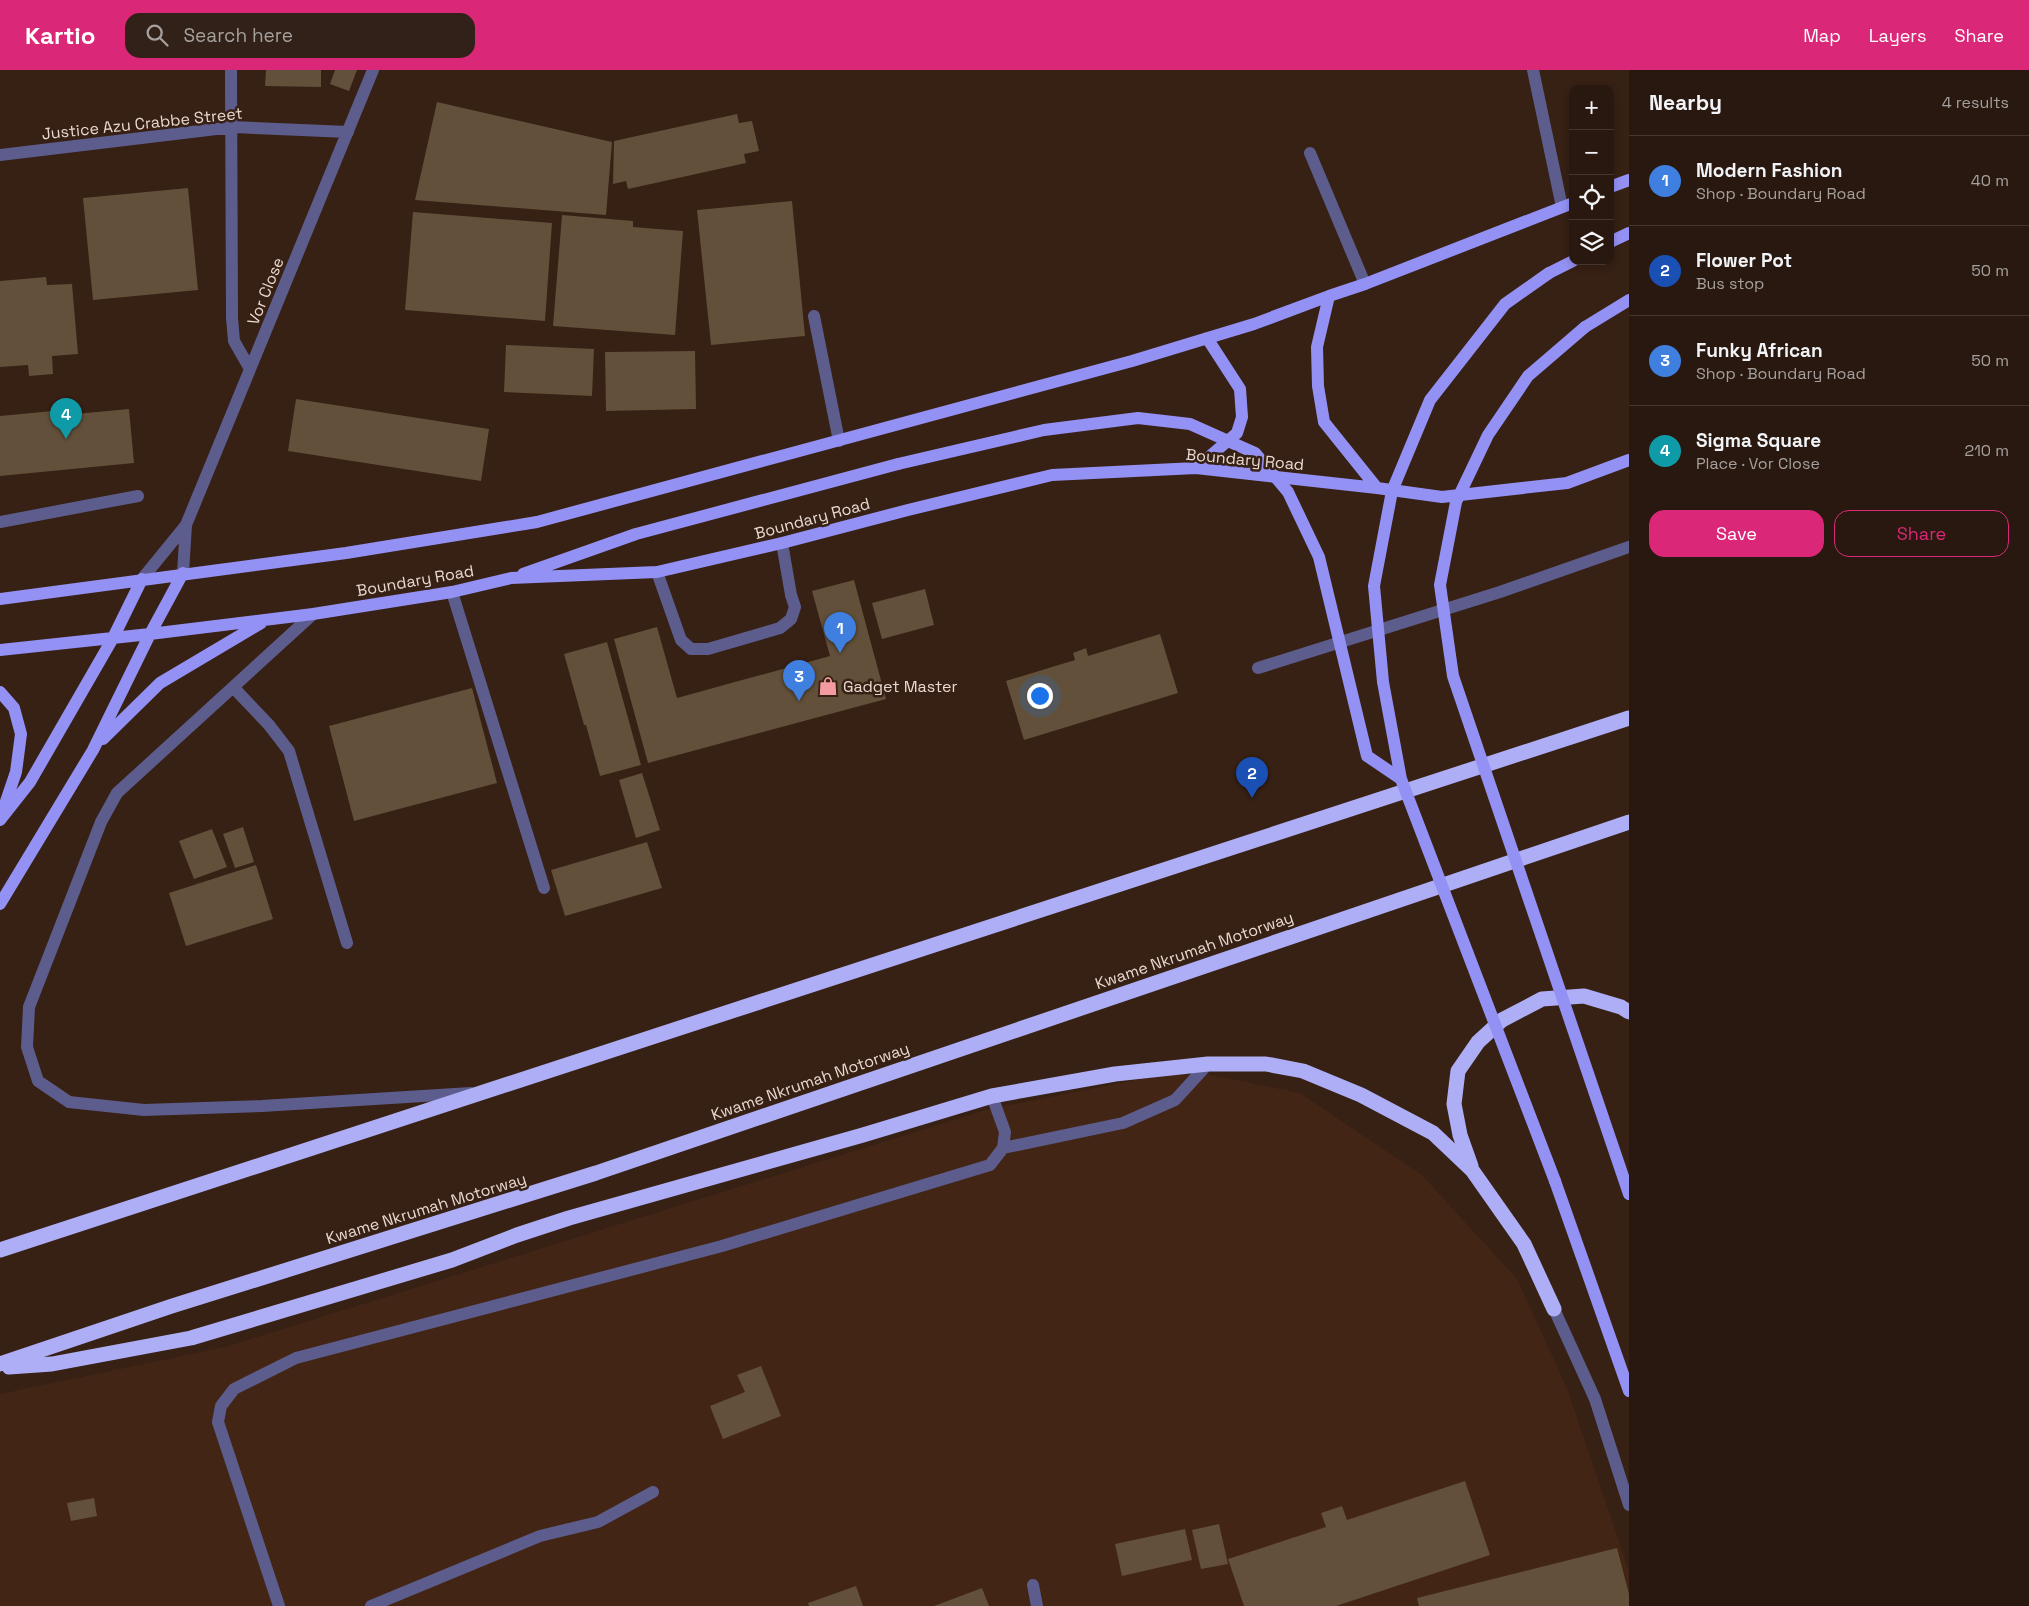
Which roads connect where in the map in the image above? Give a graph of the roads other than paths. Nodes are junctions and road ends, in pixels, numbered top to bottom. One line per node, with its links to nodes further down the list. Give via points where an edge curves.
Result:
1 (231, 70): 4 (street)
2 (373, 70): 5 (street, Vor Close)
3 (1533, 70): 10 (street)
4 (232, 127): 5 (street, Justice Azu Crabbe Street); 7 (street, Justice Azu Crabbe Street); 19 (street, via 232,318 234,340)
5 (348, 132): 19 (street, Vor Close)
6 (1310, 153): 14 (street)
7 (0, 155)
8 (1629, 180): 9 (main road)
9 (1614, 186)
10 (1567, 205): 14 (main road)
11 (1629, 233): 12 (main road)
12 (1614, 240)
13 (1569, 263): 45 (main road, bridge, via 1505,304 1430,400 1392,491 1374,586 1383,682)
14 (1365, 284): 15 (main road)
15 (1329, 296): 18 (main road); 23 (main road, via 1317,348 1318,386 1324,422)
16 (1629, 300): 57 (main road, bridge, via 1586,327 1528,376 1488,435 1456,502 1440,585 1453,676)
17 (814, 316): 20 (street)
18 (1207, 338): 20 (main road); 22 (main road, via 1240,389 1242,417 1237,433)
19 (250, 370): 26 (street, Vor Close)
20 (839, 441): 30 (main road, via 537,522 346,553)
21 (1629, 460): 23 (main road, Boundary Road, via 1567,483 1516,490 1442,497)
22 (1196, 468): 23 (main road, Boundary Road); 27 (main road, Boundary Road, via 1052,475)
23 (1377, 488)
24 (138, 496): 25 (street)
25 (0, 522)
26 (186, 525): 30 (street, Vor Close); 32 (street, Vor Close)
27 (782, 543): 29 (main road, Boundary Road); 29 (street, via 794,607 791,619 780,628 708,649 691,649 681,640)
28 (1629, 547): 40 (street, via 1500,592)
29 (657, 572): 31 (main road, Boundary Road)
30 (183, 573): 32 (main road); 37 (main road)
31 (511, 578): 33 (main road, Boundary Road); 45 (main road, bridge, via 636,534 898,464 1044,430 1138,418 1190,424 1255,453 1288,492 1319,557 1367,756)
32 (142, 579): 34 (main road); 38 (main road)
33 (452, 592): 35 (main road, Boundary Road); 48 (street)
34 (0, 599)
35 (313, 614): 36 (main road, Boundary Road); 41 (street)
36 (266, 620): 37 (main road, Boundary Road); 44 (main road, via 160,683)
37 (150, 634): 38 (main road, Boundary Road); 44 (main road)
38 (113, 638): 39 (main road, Boundary Road); 46 (main road, via 30,782)
39 (0, 650)
40 (1258, 668)
41 (232, 687): 50 (street, via 289,750); 53 (street, via 117,793 101,822 29,1007 27,1047 38,1081 69,1102 144,1110)
42 (0, 692): 46 (main road, via 14,708 21,734 16,772)
43 (1629, 718): 53 (highway)
44 (93, 750): 49 (main road)
45 (1401, 780): 61 (main road, bridge, via 1555,1181)
46 (0, 819)
47 (1629, 822): 60 (highway, Kwame Nkrumah Motorway, via 596,1173 172,1306)
48 (544, 888)
49 (0, 904)
50 (347, 943)
51 (1629, 1012): 56 (highway, via 1584,996 1542,1000 1502,1020 1478,1042 1458,1071 1454,1104)
52 (1208, 1064): 54 (highway, via 1115,1074); 55 (street, via 1175,1100 1123,1123); 56 (highway, via 1266,1064 1303,1071 1361,1095 1433,1133)
53 (486, 1092): 58 (highway)
54 (992, 1096): 55 (street, via 1005,1132); 60 (highway, via 569,1218 452,1260 191,1338 52,1364)
55 (1003, 1148): 65 (street, via 990,1165 722,1246 296,1358 234,1389 221,1406 218,1422)
56 (1472, 1170): 59 (highway, via 1524,1244)
57 (1629, 1194)
58 (0, 1250)
59 (1554, 1309): 63 (street, via 1594,1399)
60 (0, 1366)
61 (1629, 1390)
62 (654, 1492): 66 (street, via 598,1522 540,1536)
63 (1629, 1505)
64 (1033, 1585): 67 (street)
65 (279, 1606)
66 (371, 1606)
67 (1037, 1606)

